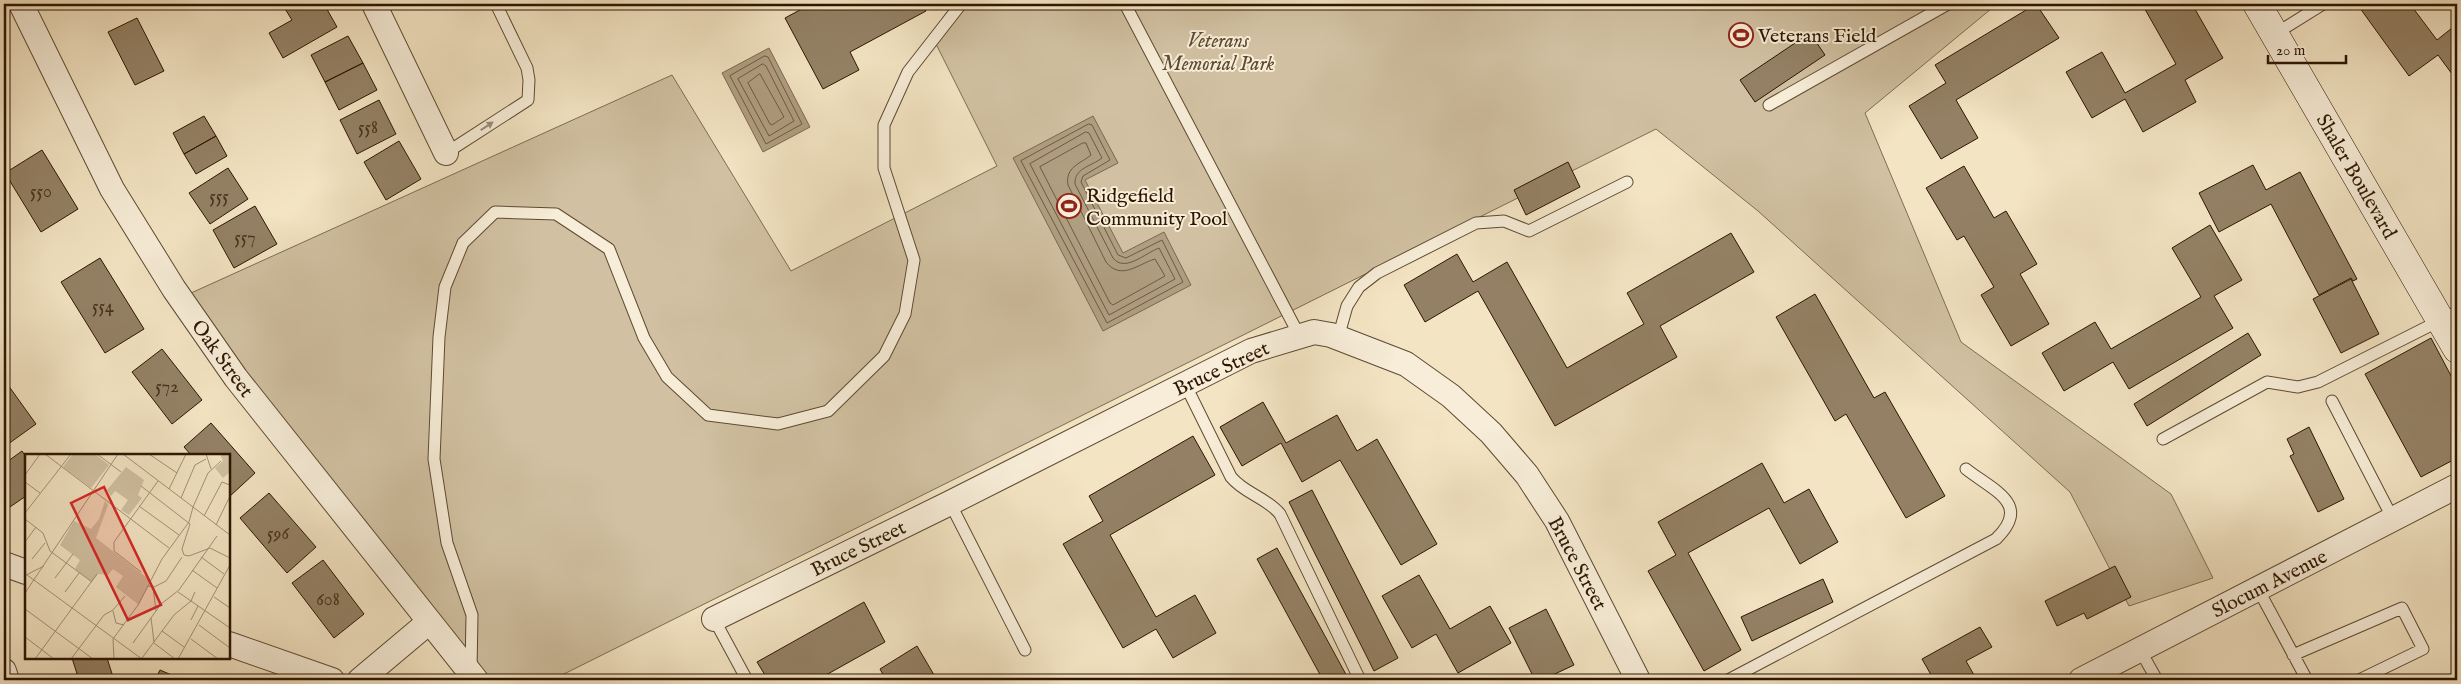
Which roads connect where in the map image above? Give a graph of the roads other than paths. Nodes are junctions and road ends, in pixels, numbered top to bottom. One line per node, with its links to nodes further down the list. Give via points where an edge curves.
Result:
1 (22, 4): 28 (street, Oak Street, via 112,189 174,289 236,378)
2 (374, 4): 11 (street)
3 (496, 4): 11 (lane, one-way to 3, via 528,100 527,68)
4 (961, 4): 34 (lane, via 908,72 884,124 884,168 914,260 906,314 884,356 828,411 778,424 708,414 667,377 644,338 610,249 556,214 495,212 463,243 445,287 439,337 434,459 447,543 472,615)
5 (1125, 4): 14 (lane)
6 (1948, 4): 10 (lane)
7 (2257, 4): 9 (street, Shaler Boulevard)
8 (2322, 4): 9 (lane)
9 (2275, 34): 13 (street, Shaler Boulevard)
10 (1768, 106)
11 (446, 153)
12 (1627, 182): 15 (lane, via 1529,232 1504,221 1476,223 1377,273 1359,287 1347,306)
13 (2449, 317): 16 (street, Shaler Boulevard); 19 (lane, via 2318,382 2298,387 2267,382)
14 (1299, 336): 15 (street, Bruce Street, via 1314,332); 17 (street, Bruce Street, via 1250,351)
15 (1338, 338): 40 (street, Bruce Street, via 1406,364 1451,396 1491,433 1527,475 1557,521)
16 (2457, 349)
17 (1185, 384): 22 (street, Bruce Street); 39 (lane, via 1231,477 1238,486 1272,504 1280,514)
18 (2332, 401): 23 (lane)
19 (2163, 439)
20 (1966, 469): 41 (lane, via 2008,502 2012,510 2012,518 1996,539)
21 (2457, 486): 23 (street, Slocum Avenue)
22 (950, 503): 27 (street, Bruce Street); 30 (lane)
23 (2393, 519): 26 (street, Slocum Avenue)
24 (4, 564): 25 (street)
25 (25, 572)
26 (2258, 589): 31 (street, Slocum Avenue); 32 (lane)
27 (714, 619): 38 (lane)
28 (429, 622): 34 (street, Oak Street); 37 (street)
29 (230, 644): 36 (street)
30 (1025, 650)
31 (2140, 650): 42 (street, Slocum Avenue); 43 (lane)
32 (2293, 656): 44 (lane); 45 (lane, via 2402,608 2423,649)
33 (4, 671): 35 (street)
34 (474, 678)
35 (8, 680)
36 (332, 680)
37 (360, 680)
38 (747, 680)
39 (1360, 680)
40 (1638, 680)
41 (1728, 680)
42 (2081, 680)
43 (2156, 680)
44 (2307, 680)
45 (2359, 680)

